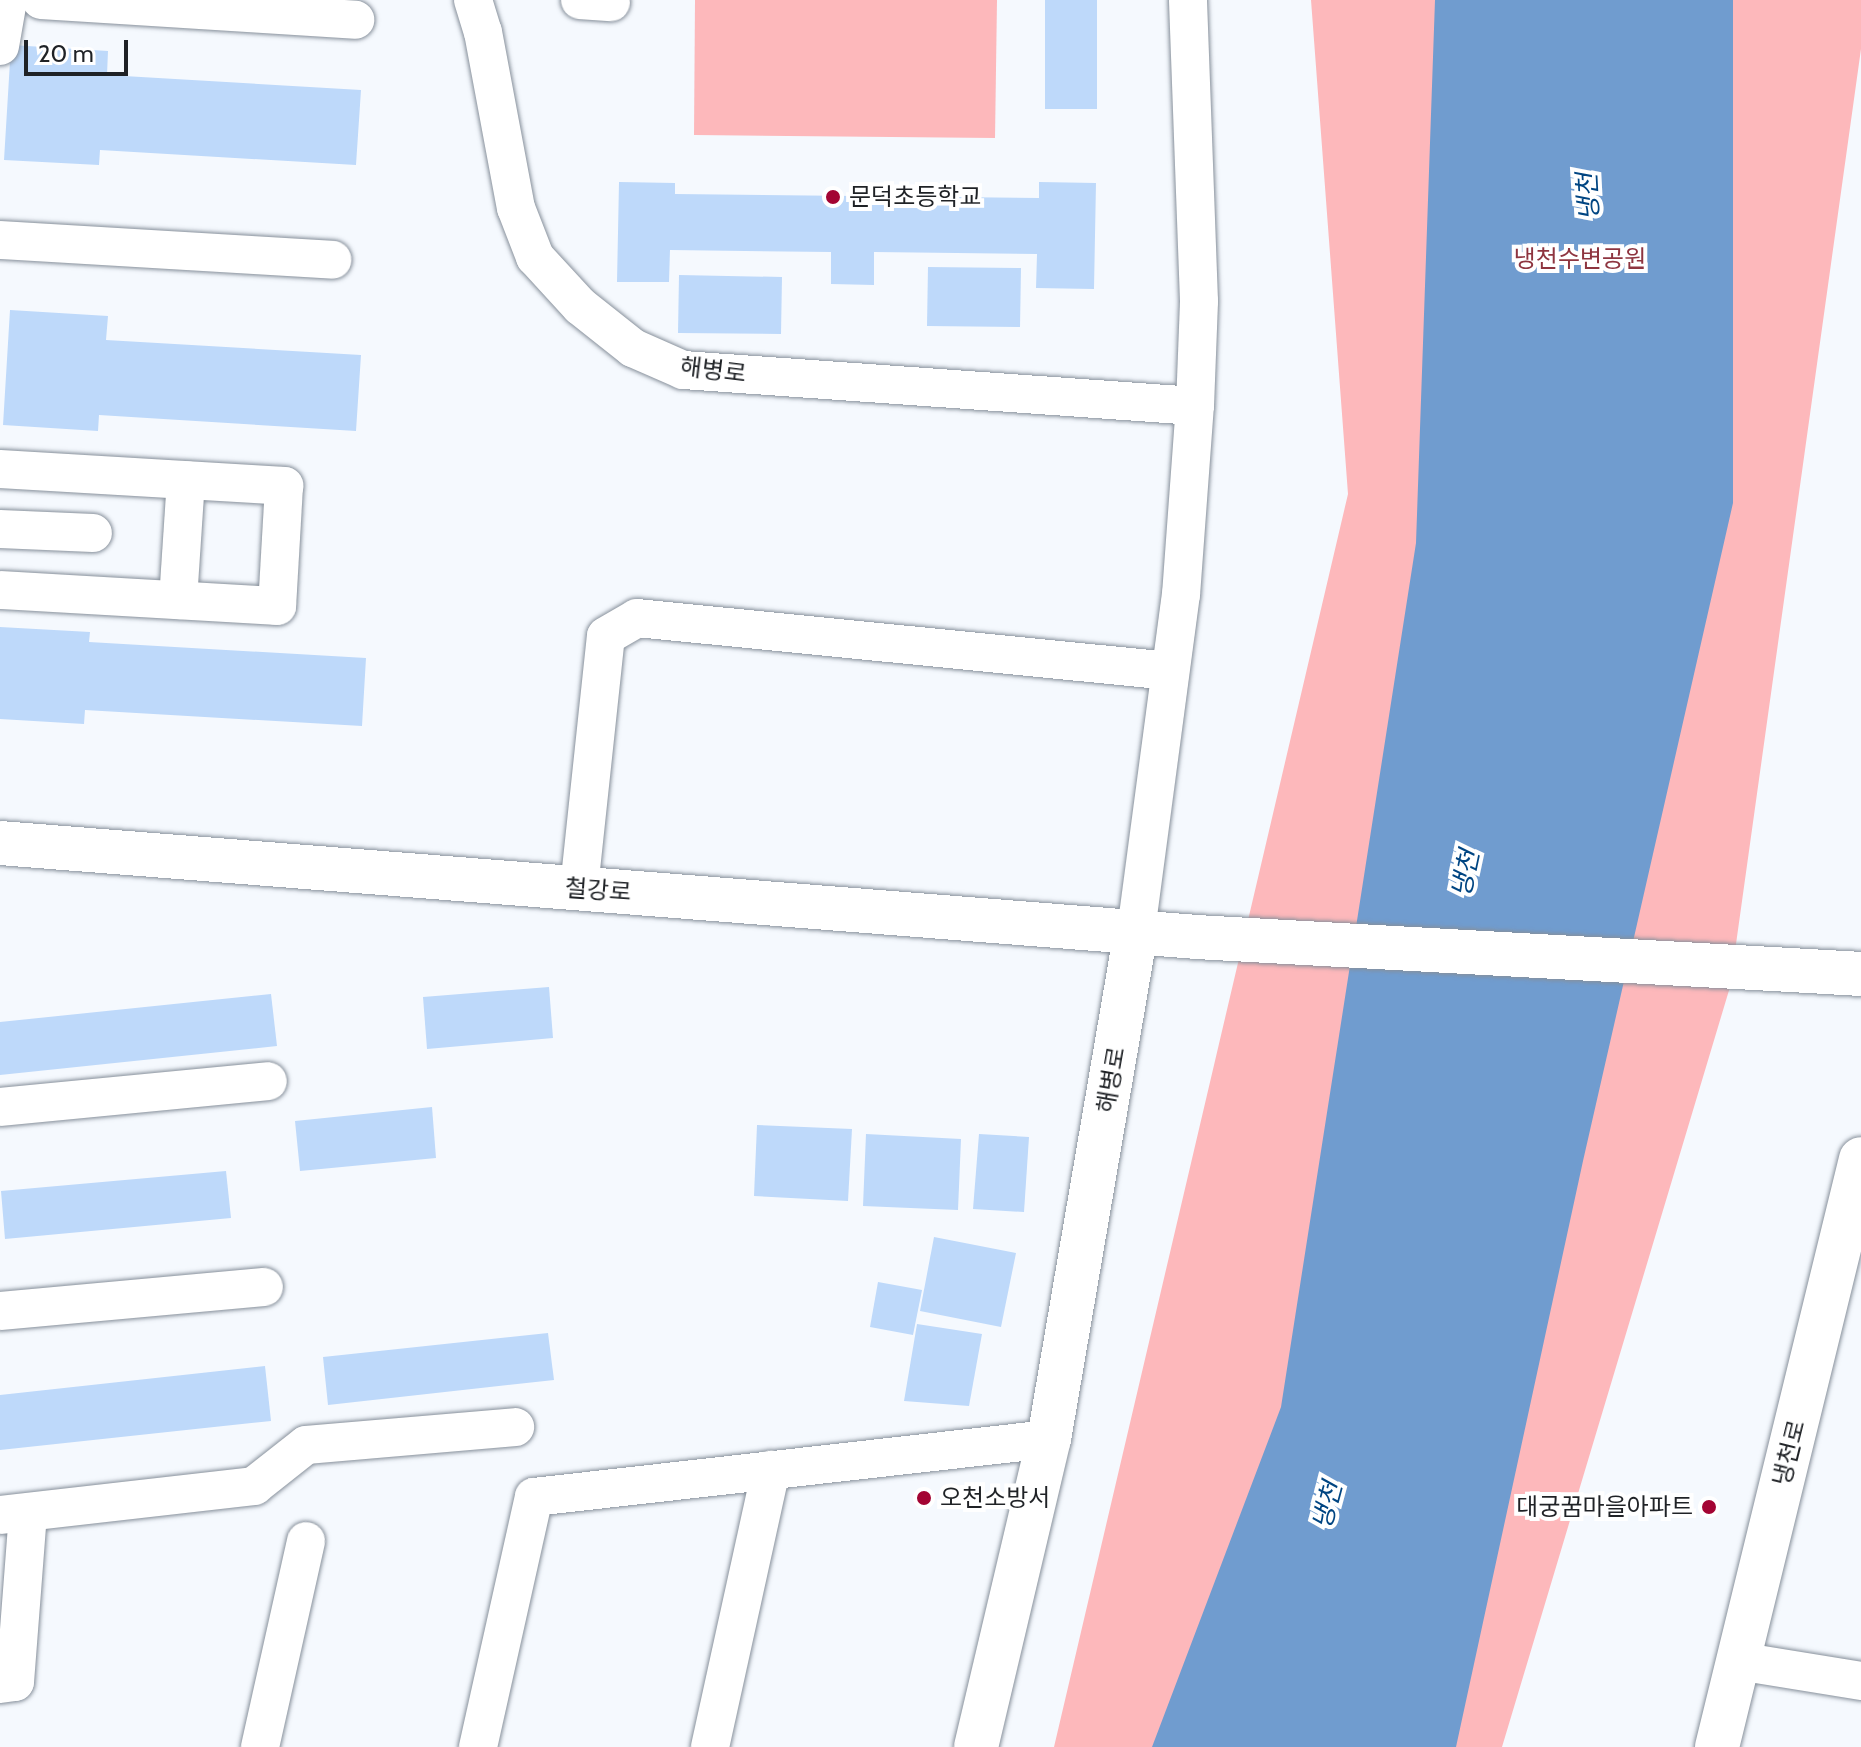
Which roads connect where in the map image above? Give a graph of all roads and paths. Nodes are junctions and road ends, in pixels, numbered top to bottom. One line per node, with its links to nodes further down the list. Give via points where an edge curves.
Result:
1 (8, 0): 6 (street)
2 (41, 0): 5 (street)
3 (473, 0): 9 (street, 해병로, via 516,208 535,257 580,306 633,348 683,370)
4 (1188, 0): 9 (street, 해병로, via 1199,301)
5 (355, 20)
6 (0, 46)
7 (0, 240): 8 (street)
8 (332, 260)
9 (1195, 406): 16 (street, 해병로)
10 (0, 469): 11 (street)
11 (186, 480): 15 (street); 15 (street, via 284,486 277,606)
12 (0, 529): 13 (street)
13 (93, 533)
14 (0, 590): 15 (street)
15 (178, 600)
16 (1170, 671): 18 (street, via 637,618 606,636); 19 (street, 해병로)
17 (0, 843): 18 (main road, 철강로)
18 (579, 888): 19 (main road, 철강로)
19 (1136, 931): 20 (main road, 철강로); 27 (main road, 해병로)
20 (1844, 972)
21 (268, 1081): 22 (street)
22 (0, 1107)
23 (1861, 1159): 31 (main road, 냉천로)
24 (264, 1287): 25 (street)
25 (0, 1311)
26 (515, 1427): 29 (street, via 306,1445 254,1486)
27 (1049, 1439): 28 (street); 37 (main road, 해병로)
28 (771, 1470): 35 (street, via 534,1497); 36 (street)
29 (14, 1513): 33 (street, via 15,1682)
30 (306, 1541): 34 (street)
31 (1738, 1661): 32 (street); 38 (main road, 냉천로)
32 (1861, 1681)
33 (0, 1684)
34 (260, 1747)
35 (478, 1747)
36 (710, 1747)
37 (976, 1747)
38 (1717, 1747)

